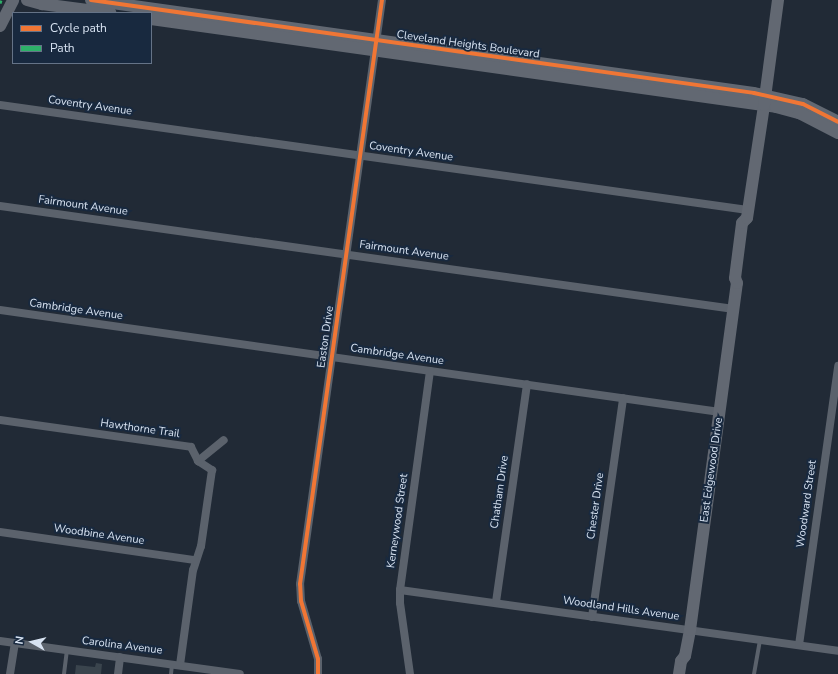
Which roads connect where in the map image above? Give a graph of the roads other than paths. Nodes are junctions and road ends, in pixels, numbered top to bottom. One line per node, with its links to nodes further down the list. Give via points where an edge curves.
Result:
1 (13, 0): 9 (street)
2 (27, 0): 6 (street)
3 (91, 0): 8 (street, Cleveland Heights Boulevard)
4 (382, 0): 10 (street, Easton Drive)
5 (778, 0): 11 (street, East Edgewood Drive)
6 (102, 12)
7 (152, 19): 8 (street, Cleveland Heights Boulevard)
8 (195, 20): 10 (street, Cleveland Heights Boulevard)
9 (0, 26)
10 (376, 46): 11 (street, Cleveland Heights Boulevard); 15 (street, Easton Drive)
11 (765, 100): 13 (street, Cleveland Heights Boulevard, via 803,104); 14 (street, Cleveland Heights Boulevard, via 800,113); 17 (street, East Edgewood Drive)
12 (0, 105): 15 (street, Coventry Avenue)
13 (838, 122)
14 (838, 133)
15 (360, 156): 17 (street, Coventry Avenue); 18 (street, Easton Drive)
16 (0, 206): 18 (street, Fairmount Avenue)
17 (747, 214): 19 (street, East Edgewood Drive, via 742,222)
18 (347, 255): 19 (street, Fairmount Avenue); 21 (street, Easton Drive)
19 (734, 309): 26 (street, East Edgewood Drive)
20 (0, 310): 21 (street, Cambridge Avenue)
21 (332, 356): 23 (street, Cambridge Avenue); 51 (street, Easton Drive, via 300,584 301,601 318,659)
22 (838, 366): 39 (street, Woodward Street)
23 (430, 371): 24 (street, Cambridge Avenue); 32 (street, Kerneywood Street)
24 (527, 384): 25 (street, Cambridge Avenue); 33 (street, Chatham Drive)
25 (623, 398): 26 (street, Cambridge Avenue); 34 (street, Chester Drive)
26 (720, 412): 35 (street, East Edgewood Drive)
27 (0, 420): 29 (street, Hawthorne Trail, via 191,447)
28 (224, 440): 29 (street)
29 (198, 461): 31 (street, Hawthorne Trail, via 212,470 201,546)
30 (0, 532): 31 (street, Woodbine Avenue)
31 (195, 560): 44 (street, Hawthorne Trail)
32 (400, 590): 33 (street, Woodland Hills Avenue); 52 (street, Kerneywood Street)
33 (496, 602): 34 (street, Woodland Hills Avenue)
34 (592, 617): 35 (street, Woodland Hills Avenue)
35 (690, 630): 36 (street, Woodland Hills Avenue); 42 (street, East Edgewood Drive)
36 (760, 640): 39 (street, Woodland Hills Avenue); 55 (lane)
37 (0, 641): 38 (street, Carolina Avenue)
38 (15, 643): 40 (street, Carolina Avenue); 46 (street)
39 (799, 645): 41 (street, Woodland Hills Avenue)
40 (67, 650): 43 (street, Carolina Avenue); 47 (lane)
41 (838, 651)
42 (685, 656): 53 (street, East Edgewood Drive, via 680,661); 54 (street, East Edgewood Drive, via 688,662)
43 (120, 657): 44 (street, Carolina Avenue); 48 (street)
44 (176, 664): 45 (street, Carolina Avenue); 49 (lane)
45 (226, 673): 50 (street, Carolina Avenue)
46 (10, 674)
47 (64, 674)
48 (118, 674)
49 (171, 674)
50 (240, 674)
51 (318, 674)
52 (410, 674)
53 (679, 674)
54 (686, 674)
55 (754, 674)

